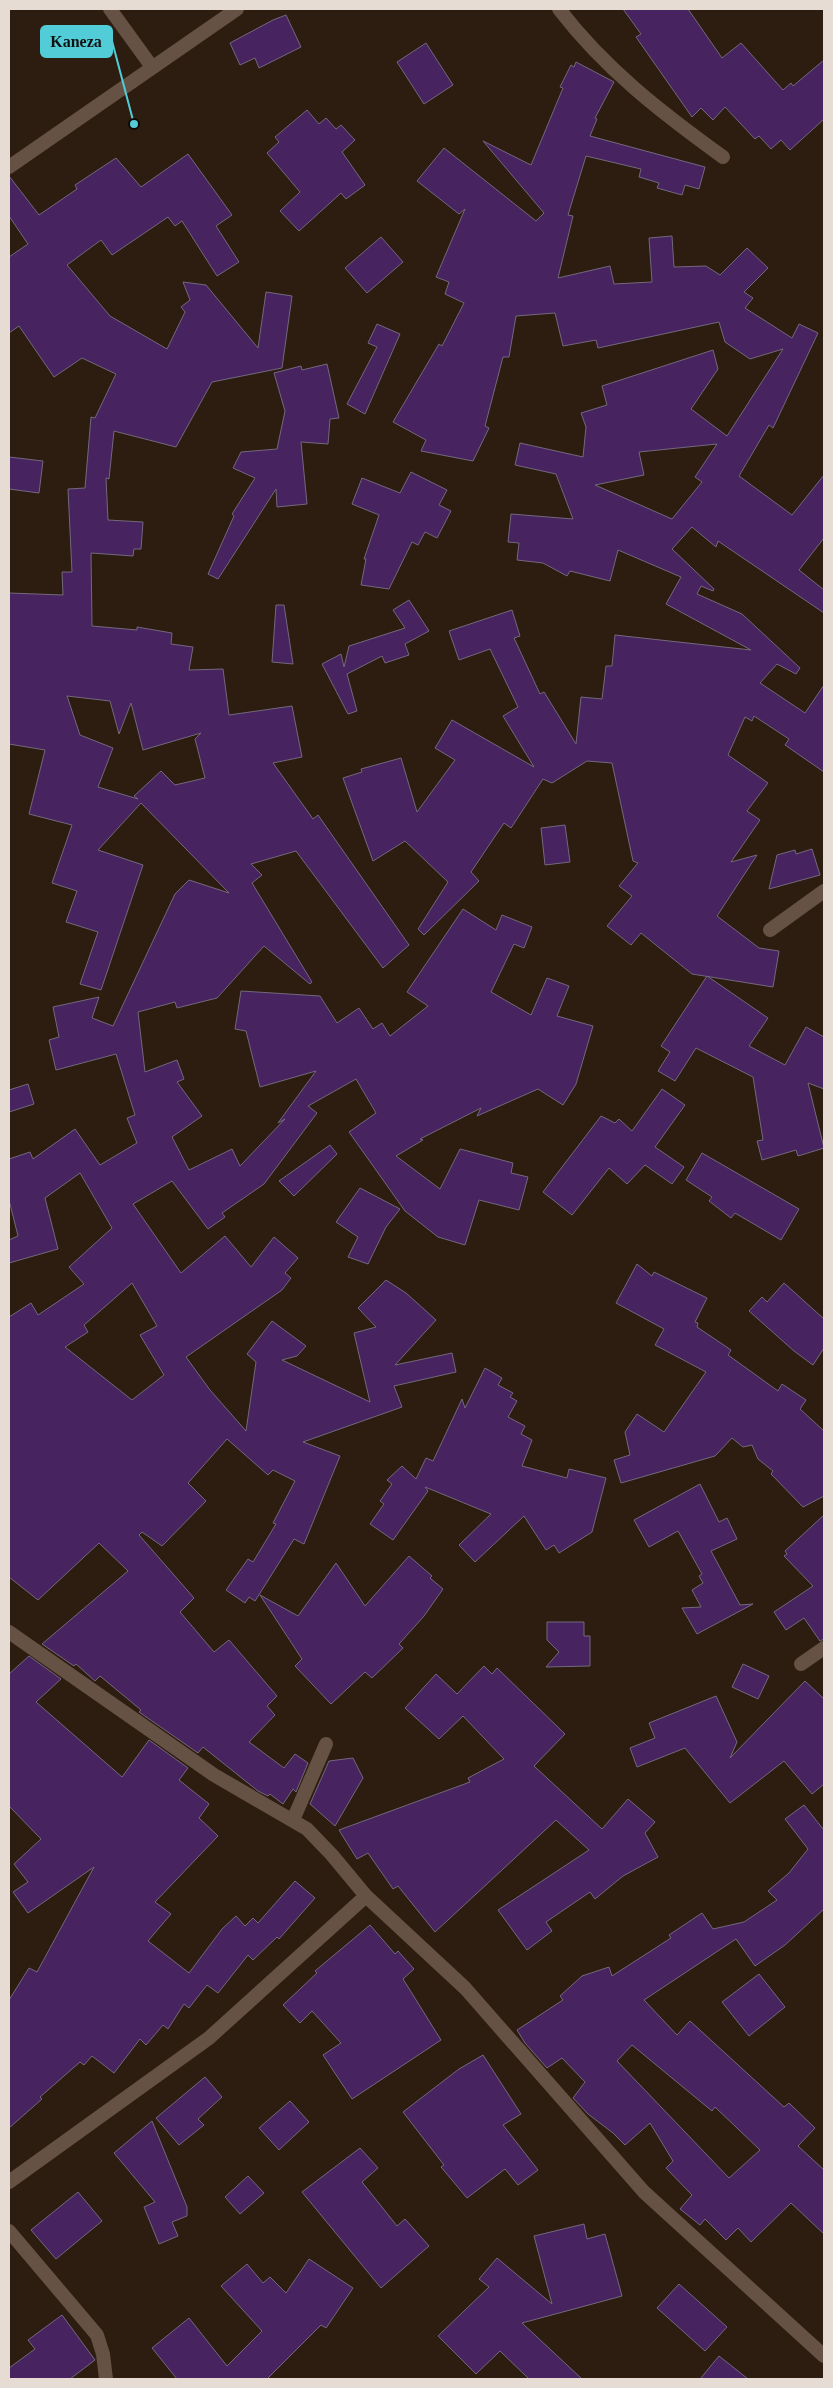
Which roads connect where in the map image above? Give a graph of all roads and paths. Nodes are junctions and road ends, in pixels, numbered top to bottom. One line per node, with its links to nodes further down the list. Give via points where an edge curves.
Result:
1 (110, 9): 4 (street)
2 (236, 9): 4 (street)
3 (559, 9): 5 (street, via 584,42 660,112)
4 (152, 67): 6 (street)
5 (723, 157)
6 (9, 167)
7 (824, 891): 8 (street)
8 (770, 930)
9 (9, 1632): 13 (street, via 214,1775)
10 (824, 1648): 11 (street)
11 (801, 1664)
12 (326, 1744): 13 (street)
13 (294, 1820): 14 (street, via 321,1842)
14 (366, 1896): 15 (street, via 209,2038); 17 (street, via 465,1988 644,2192)
15 (9, 2182)
16 (9, 2231): 18 (street, via 97,2335 104,2354)
17 (824, 2356)
18 (106, 2379)

